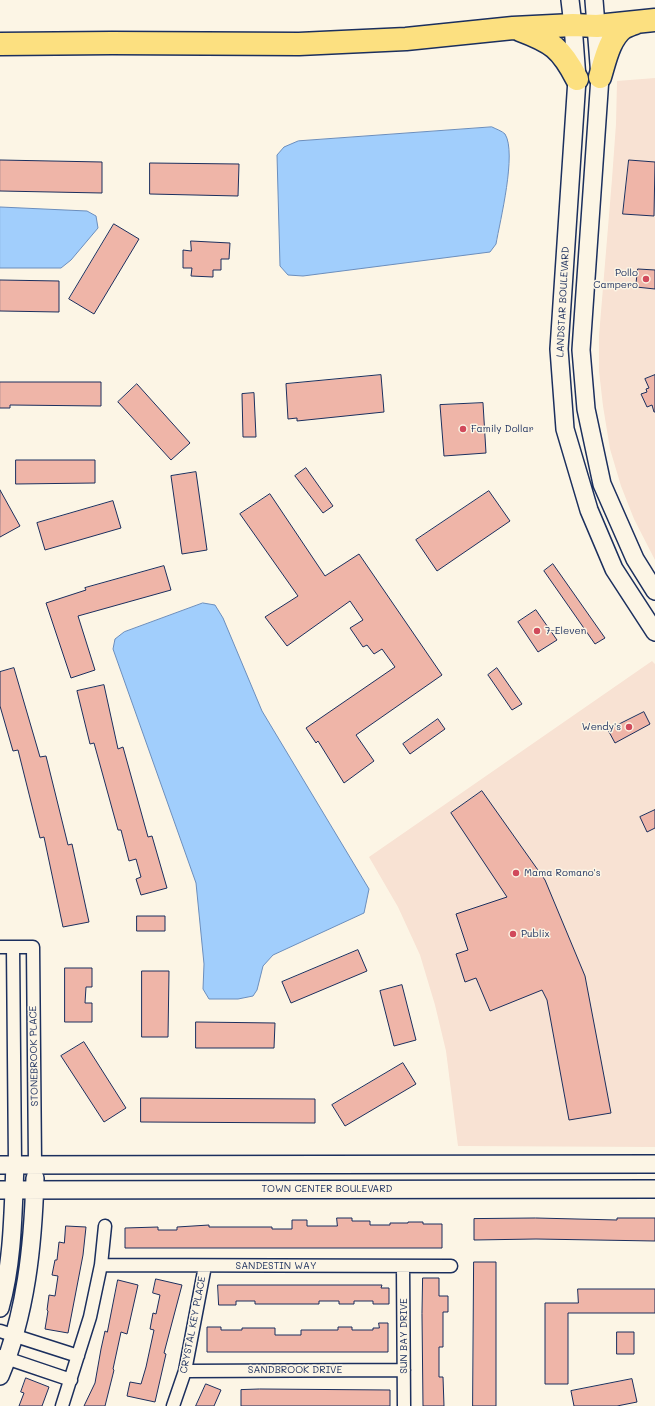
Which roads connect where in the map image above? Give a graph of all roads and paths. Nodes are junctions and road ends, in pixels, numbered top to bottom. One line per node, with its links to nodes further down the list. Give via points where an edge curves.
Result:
1 (570, 0): 4 (main road, LANDSTAR BOULEVARD)
2 (594, 0): 5 (main road, LANDSTAR BOULEVARD)
3 (645, 21): 5 (highway); 8 (highway, via 623,29 615,38)
4 (573, 25): 5 (highway); 6 (highway); 9 (main road, LANDSTAR BOULEVARD)
5 (597, 26): 8 (main road, LANDSTAR BOULEVARD)
6 (513, 28): 7 (highway, via 406,39 299,44); 9 (highway, via 549,43 568,62)
7 (0, 44)
8 (600, 77): 10 (main road, LANDSTAR BOULEVARD, via 581,350 586,409 602,484 635,559)
9 (577, 79): 11 (main road, LANDSTAR BOULEVARD, via 559,349 565,428 589,510 614,568)
10 (655, 591)
11 (655, 632)
12 (0, 947): 13 (street)
13 (13, 947): 14 (street, STONEBROOK PLACE); 15 (street, STONEBROOK PLACE, via 33,947)
14 (7, 1164): 15 (main road); 19 (main road)
15 (35, 1164): 16 (main road); 20 (main road)
16 (500, 1164): 17 (main road); 18 (main road)
17 (655, 1164)
18 (500, 1189): 20 (main road, TOWN CENTER BOULEVARD); 21 (main road, TOWN CENTER BOULEVARD)
19 (7, 1190): 20 (main road, TOWN CENTER BOULEVARD); 27 (main road, via 10,1250)
20 (34, 1190): 28 (main road, via 28,1272)
21 (655, 1190)
22 (105, 1226): 23 (street)
23 (101, 1265): 24 (street, SANDESTIN WAY); 29 (street, via 90,1317)
24 (205, 1266): 25 (street, SANDESTIN WAY); 32 (street, CRYSTAL KEY PLACE)
25 (403, 1266): 26 (street, SANDESTIN WAY); 31 (street, SUN BAY DRIVE)
26 (451, 1266)
27 (0, 1308)
28 (8, 1333): 29 (street); 30 (main road)
29 (78, 1356): 34 (street)
30 (4, 1358): 33 (main road); 34 (street)
31 (404, 1370): 32 (street, SANDBROOK DRIVE); 37 (street, SUN BAY DRIVE)
32 (185, 1371): 36 (street, CRYSTAL KEY PLACE)
33 (0, 1376)
34 (71, 1380): 35 (street)
35 (62, 1406)
36 (173, 1406)
37 (404, 1406)

